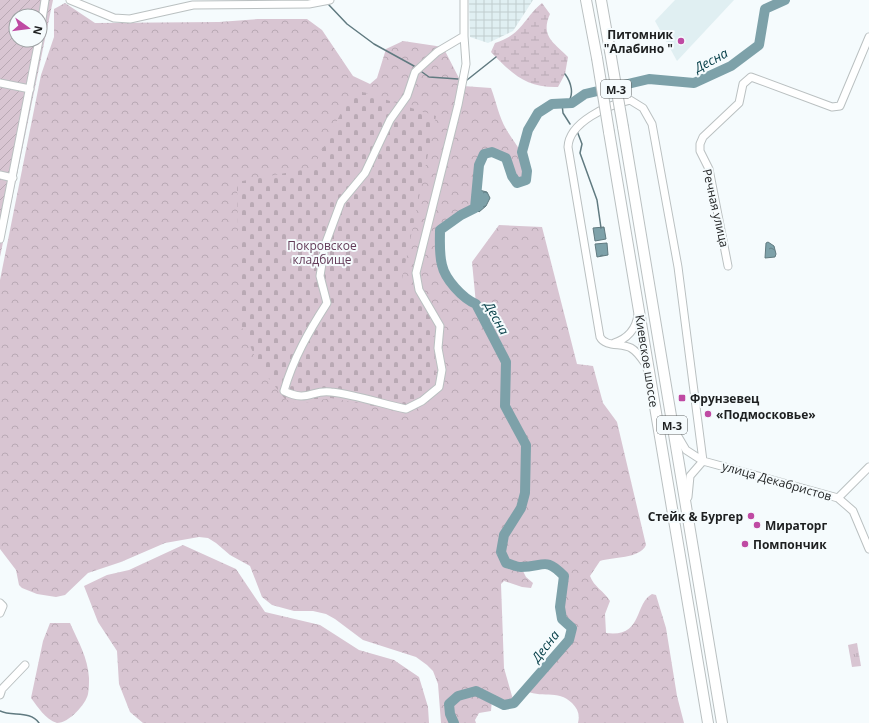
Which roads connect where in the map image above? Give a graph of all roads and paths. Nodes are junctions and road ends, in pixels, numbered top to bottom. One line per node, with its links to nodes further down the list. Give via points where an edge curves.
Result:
1 (70, 0): 2 (street, via 114,18 130,19 193,5 309,4)
2 (330, 0)
3 (464, 0): 6 (street)
4 (586, 0): 15 (highway, Киевское шоссе / М-3, bridge)
5 (601, 0): 18 (highway, Киевское шоссе / М-3, bridge)
6 (464, 36): 6 (street, via 437,52 415,72 407,96 390,120 366,173 341,202 325,245 320,276 327,303 310,330 288,375 284,391 295,396 329,392 406,409 422,401 439,387 442,370 438,348 440,326 419,290 416,273 460,98 466,64)
7 (869, 37): 14 (street, Речная улица, via 840,106 832,108 751,76 743,84 738,103 703,137 700,151 709,169)
8 (38, 48): 10 (street)
9 (0, 83): 10 (street)
10 (30, 89): 12 (street)
11 (0, 175): 12 (street)
12 (13, 178): 13 (street)
13 (0, 239)
14 (728, 266)
15 (639, 309): 16 (street, via 633,329 625,338); 17 (highway, Киевское шоссе / М-3)
16 (614, 343): 17 (street, via 635,351); 19 (street, via 605,342 599,334 568,144 571,133 583,122 601,111 630,100 643,108 652,124 678,268)
17 (648, 369): 30 (highway, Киевское шоссе / М-3)
18 (671, 422): 20 (street, via 683,446); 24 (highway, Киевское шоссе / М-3)
19 (701, 449): 20 (street, via 699,454); 21 (street)
20 (692, 455): 21 (street, улица Декабристов)
21 (703, 461): 23 (street, улица Декабристов); 24 (street, via 689,477)
22 (869, 467): 23 (street)
23 (838, 498): 25 (street, улица Декабристов, via 853,510)
24 (687, 511): 31 (highway, Киевское шоссе / М-3)
25 (869, 549)
26 (0, 603): 27 (street, via 3,606)
27 (0, 613)
28 (25, 665): 29 (street, via 2,689)
29 (0, 695)
30 (708, 723)
31 (722, 723)

